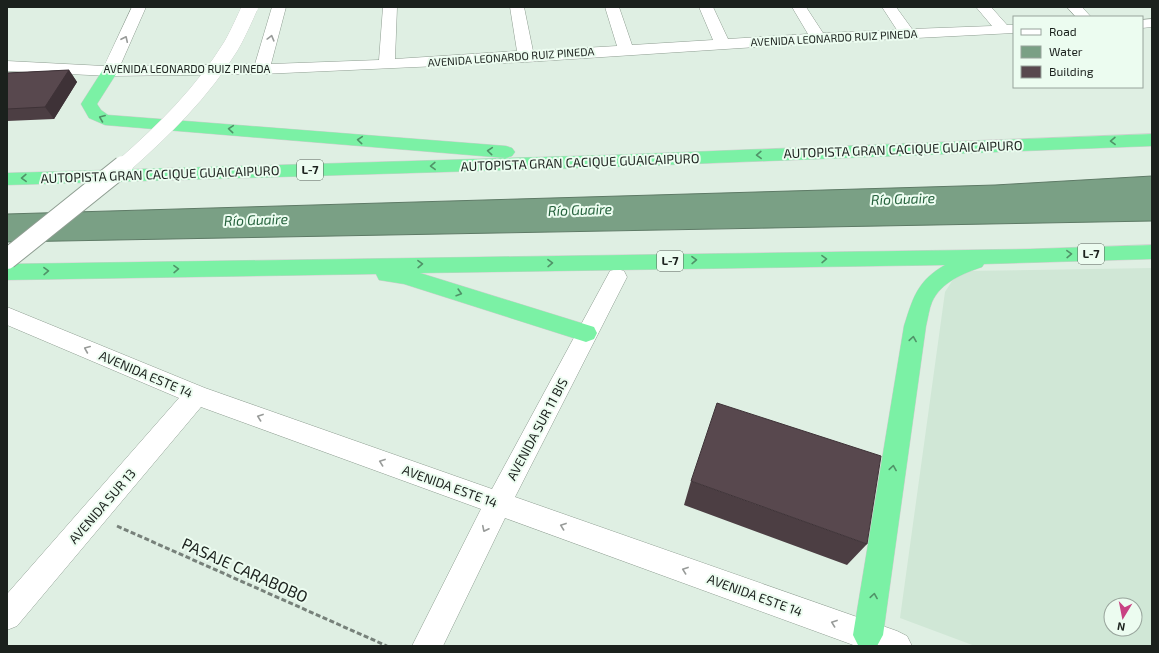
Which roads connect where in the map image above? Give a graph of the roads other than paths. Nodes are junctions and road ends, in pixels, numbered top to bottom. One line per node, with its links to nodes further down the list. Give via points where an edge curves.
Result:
1 (140, 7): 22 (street, one-way to 1)
2 (250, 7): 28 (street, bridge, via 218,66 193,98 157,135 113,173)
3 (279, 7): 21 (street, one-way to 3)
4 (390, 7): 19 (street)
5 (517, 7): 18 (street)
6 (612, 7): 17 (street)
7 (706, 7): 16 (street)
8 (799, 7): 15 (street)
9 (889, 7): 14 (street)
10 (983, 7): 13 (street)
11 (1074, 7): 12 (street)
12 (1083, 16)
13 (1008, 29): 14 (street, AVENIDA LEONARDO RUIZ PINEDA)
14 (908, 33): 15 (street, AVENIDA LEONARDO RUIZ PINEDA)
15 (818, 38): 16 (street, AVENIDA LEONARDO RUIZ PINEDA)
16 (723, 44): 17 (street, AVENIDA LEONARDO RUIZ PINEDA)
17 (626, 50): 18 (street, AVENIDA LEONARDO RUIZ PINEDA)
18 (526, 57): 19 (street, AVENIDA LEONARDO RUIZ PINEDA)
19 (387, 64): 21 (street, AVENIDA LEONARDO RUIZ PINEDA)
20 (7, 66): 22 (street, AVENIDA LEONARDO RUIZ PINEDA)
21 (262, 69): 22 (street, AVENIDA LEONARDO RUIZ PINEDA)
22 (110, 71): 24 (highway, one-way to 22, via 105,120 96,116 89,104)
23 (1152, 140): 24 (highway, AUTOPISTA GRAN CACIQUE GUAICAIPURO / L-7, one-way to 24)
24 (612, 161): 25 (highway, AUTOPISTA GRAN CACIQUE GUAICAIPURO / L-7, one-way to 25)
25 (7, 179)
26 (1152, 252): 27 (highway, L-7, one-way to 26)
27 (1030, 256): 29 (highway, L-7, one-way to 27); 37 (highway, one-way to 27, via 915,326 924,297 950,270 973,262)
28 (7, 258)
29 (311, 266): 30 (highway, L-7, one-way to 29); 33 (highway, one-way to 33, via 404,276)
30 (7, 272)
31 (617, 277): 33 (street, AVENIDA SUR 11 BIS)
32 (7, 316): 34 (street, AVENIDA ESTE 14, one-way to 32)
33 (586, 333): 35 (street, AVENIDA SUR 11 BIS)
34 (197, 395): 35 (street, AVENIDA ESTE 14, one-way to 34); 36 (street, AVENIDA SUR 13)
35 (498, 503): 37 (street, AVENIDA ESTE 14, one-way to 35); 38 (street, AVENIDA SUR 11 BIS, one-way to 38)
36 (7, 616)
37 (867, 640): 39 (street, AVENIDA ESTE 14)
38 (427, 646)
39 (897, 646)

